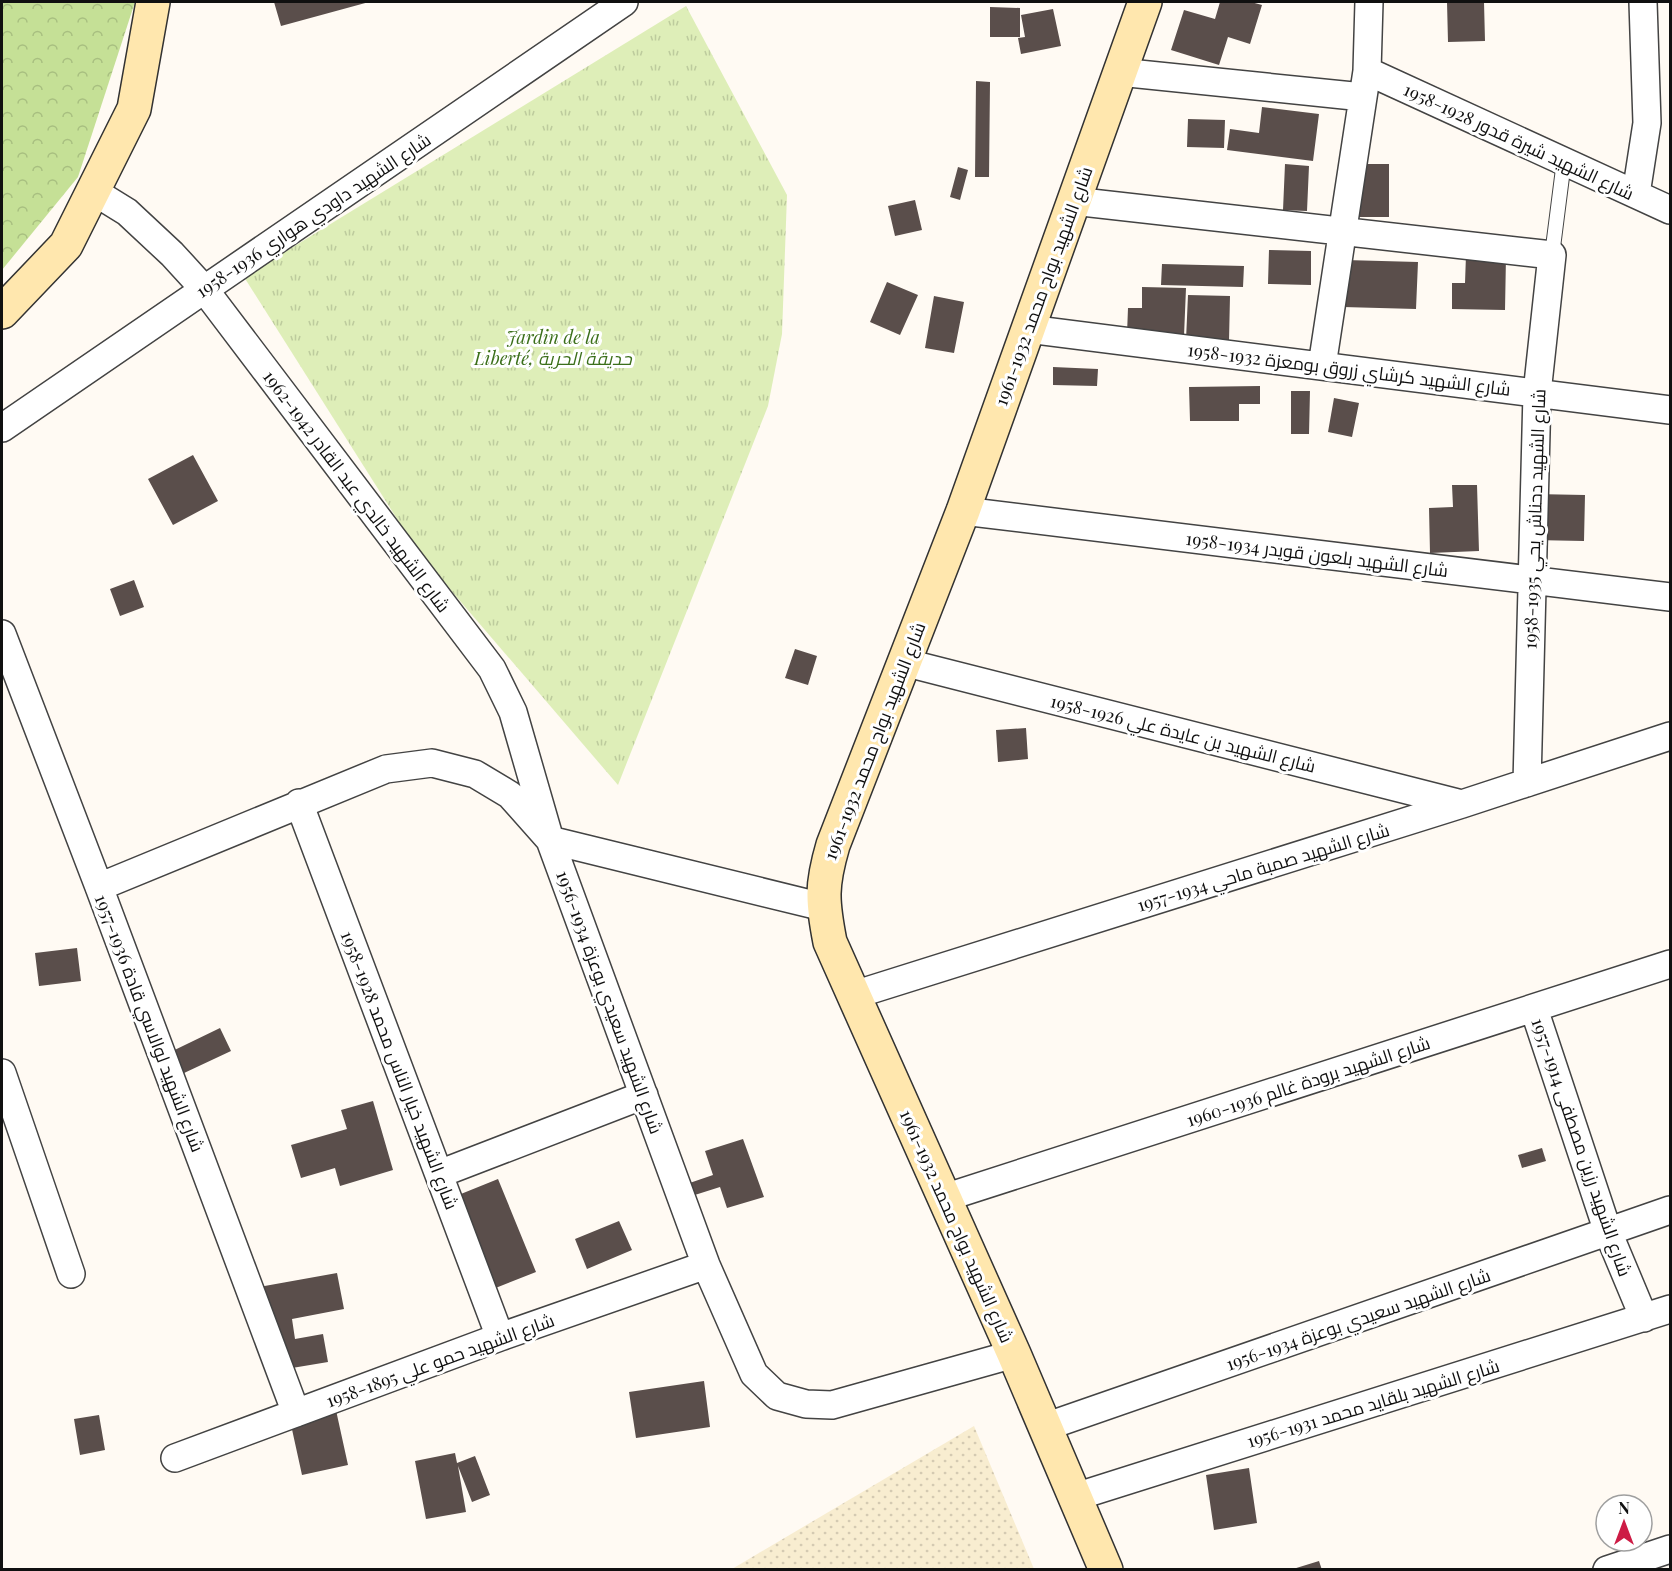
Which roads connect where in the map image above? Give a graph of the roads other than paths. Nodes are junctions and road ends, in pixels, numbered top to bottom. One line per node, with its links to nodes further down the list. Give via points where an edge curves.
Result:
1 (153, 2): 10 (street, via 134,109)
2 (624, 2): 16 (street, شارع الشهيد داودي هواري 1936-1958)
3 (1145, 2): 6 (street, شارع الشهيد بواح محمد 1932-1961)
4 (1368, 2): 7 (street)
5 (1643, 2): 8 (street)
6 (1119, 72): 7 (street, شارع الشهيد شيرة قدور 1928-1958); 12 (street, شارع الشهيد بواح محمد 1932-1961)
7 (1365, 84): 9 (street, شارع الشهيد شيرة قدور 1928-1958); 14 (street)
8 (1659, 122): 11 (street)
9 (1564, 161): 11 (street, شارع الشهيد شيرة قدور 1928-1958); 15 (lane)
10 (93, 191): 16 (street, شارع الشهيد خالدي عبد القادر 1942-1962, via 127,212); 17 (street, via 66,245)
11 (1636, 194): 13 (street, شارع الشهيد شيرة قدور 1928-1958)
12 (1073, 201): 14 (street); 18 (street, شارع الشهيد بواح محمد 1932-1961)
13 (1671, 210)
14 (1343, 232): 15 (street); 19 (street)
15 (1552, 255): 20 (street, شارع الشهيد دحناش يحي 1935-1958)
16 (204, 289): 22 (street, شارع الشهيد داودي هواري 1936-1958); 32 (street, شارع الشهيد خالدي عبد القادر 1942-1962, via 492,669 513,712)
17 (2, 312)
18 (1028, 329): 19 (street, شارع الشهيد كرشاي زروق بومعزة 1932-1958); 23 (street, شارع الشهيد بواح محمد 1932-1961)
19 (1322, 366): 20 (street, شارع الشهيد كرشاي زروق بومعزة 1932-1958)
20 (1537, 393): 21 (street, شارع الشهيد كرشاي زروق بومعزة 1932-1958); 24 (street, شارع الشهيد دحناش يحي 1935-1958)
21 (1671, 411)
22 (2, 428)
23 (963, 511): 24 (street, شارع الشهيد بلعون قويدر 1934-1958); 27 (street, شارع الشهيد بواح محمد 1932-1961)
24 (1531, 580): 25 (street, شارع الشهيد بلعون قويدر 1934-1958); 29 (street, شارع الشهيد دحناش يحي 1935-1958)
25 (1671, 597)
26 (2, 634): 33 (street, شارع الشهيد لوالاسي قادة 1936-1957)
27 (903, 662): 31 (street, شارع الشهيد بن عايدة علي 1926-1958); 34 (street, شارع الشهيد بواح محمد 1932-1961, via 832,845 824,876)
28 (1671, 736): 29 (street, شارع الشهيد صمبة ماحي 1934-1957)
29 (1527, 783): 31 (street, شارع الشهيد صمبة ماحي 1934-1957)
30 (299, 803): 32 (street, شارع الشهيد سعيدي بوعزة 1934-1956, via 386,769 432,763 475,774 510,795); 33 (street, شارع الشهيد سعيدي بوعزة 1934-1956); 40 (street, شارع الشهيد خيار الناس محمد 1928-1958)
31 (1462, 804): 36 (street, شارع الشهيد صمبة ماحي 1934-1957)
32 (550, 840): 34 (street); 39 (street, شارع الشهيد سعيدي بوعزة 1934-1956)
33 (99, 887): 50 (street, شارع الشهيد لوالاسي قادة 1936-1957)
34 (823, 907): 36 (street, شارع الشهيد بواح محمد 1932-1961, via 830,942)
35 (1671, 964): 37 (street, شارع الشهيد برودة غالم 1936-1960)
36 (854, 995): 41 (street, شارع الشهيد بواح محمد 1932-1961)
37 (1534, 1009): 41 (street, شارع الشهيد برودة غالم 1936-1960); 43 (street, شارع الشهيد رزين مصطفى 1914-1957)
38 (2, 1073): 45 (street)
39 (644, 1095): 40 (street); 44 (street, شارع الشهيد سعيدي بوعزة 1934-1956)
40 (439, 1174): 48 (street, شارع الشهيد خيار الناس محمد 1928-1958)
41 (944, 1198): 49 (street, شارع الشهيد بواح محمد 1932-1961)
42 (1671, 1210): 43 (street, شارع الشهيد سعيدي بوعزة 1934-1956)
43 (1608, 1232): 47 (street, شارع الشهيد رزين مصطفى 1914-1957); 51 (street, شارع الشهيد سعيدي بوعزة 1934-1956)
44 (706, 1265): 48 (street, شارع الشهيد حمو علي 1895-1958); 49 (street, شارع الشهيد سعيدي بوعزة 1934-1956, via 754,1374 777,1396 806,1404 832,1405)
45 (71, 1274)
46 (1671, 1309): 47 (street, شارع الشهيد بلقايد محمد 1931-1956)
47 (1644, 1318): 53 (street, شارع الشهيد بلقايد محمد 1931-1956)
48 (500, 1337): 50 (street, شارع الشهيد حمو علي 1895-1958)
49 (1014, 1354): 51 (street, شارع الشهيد بواح محمد 1932-1961)
50 (296, 1413): 52 (street, شارع الشهيد حمو علي 1895-1958)
51 (1045, 1427): 53 (street, شارع الشهيد بواح محمد 1932-1961)
52 (176, 1458)
53 (1075, 1497): 55 (street, شارع الشهيد بواح محمد 1932-1961)
54 (1671, 1549): 56 (street)
55 (1106, 1569)
56 (1608, 1569)

